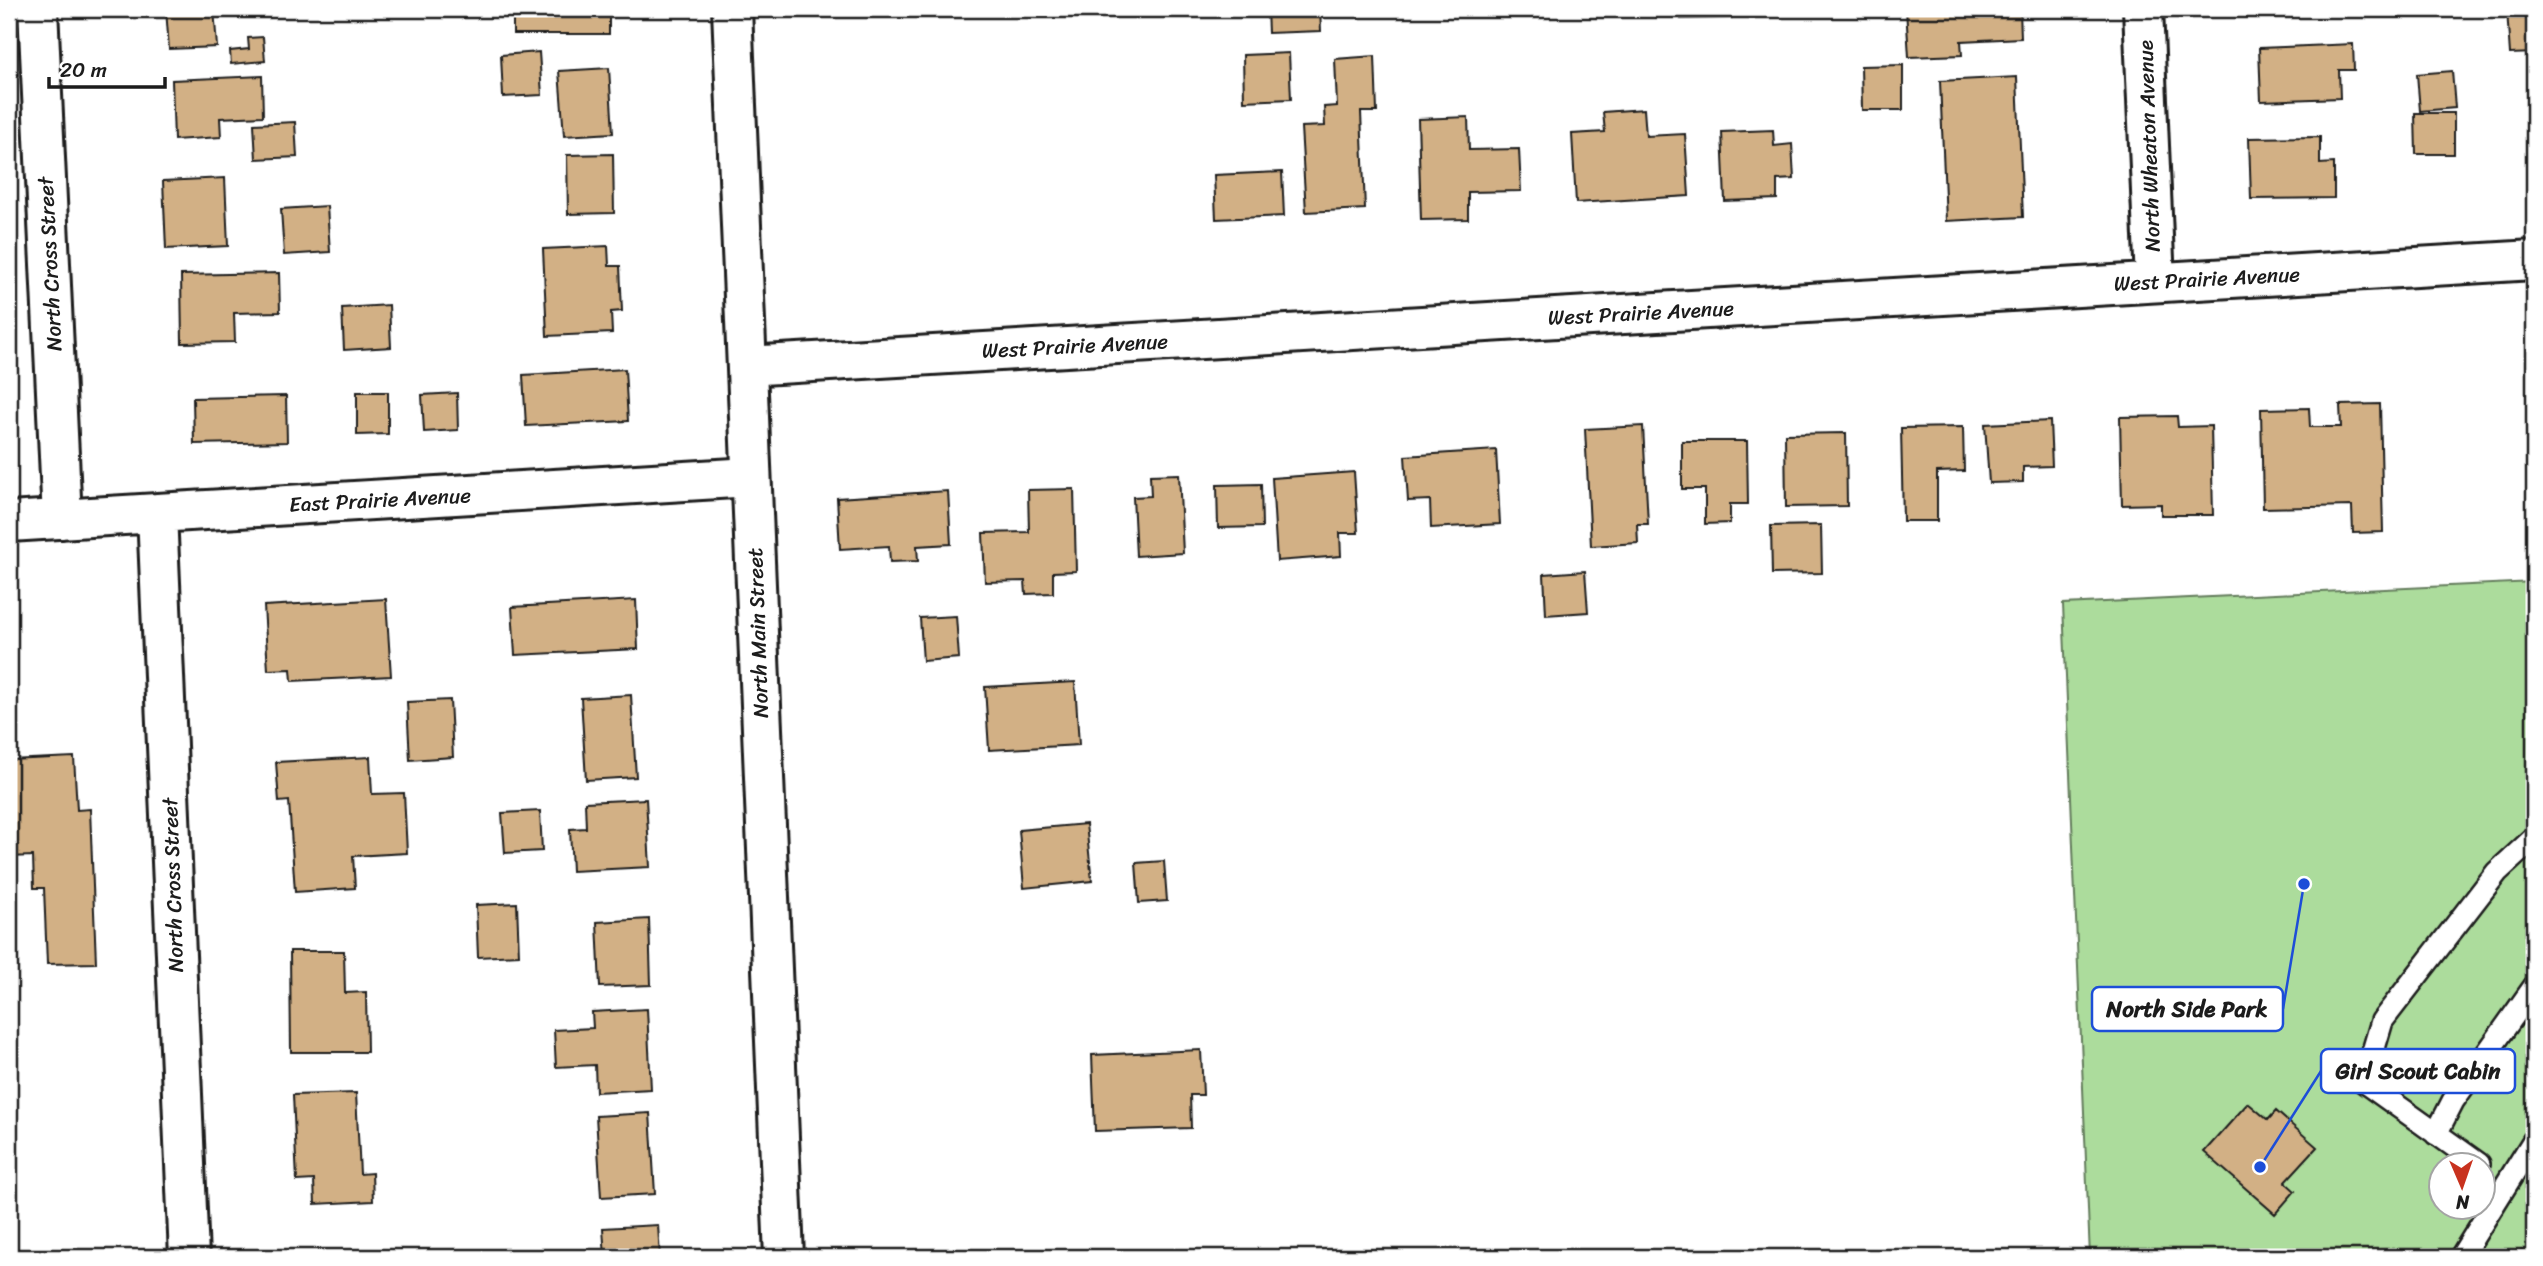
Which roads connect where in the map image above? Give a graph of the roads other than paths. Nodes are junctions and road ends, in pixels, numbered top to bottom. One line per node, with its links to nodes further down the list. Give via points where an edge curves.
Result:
1 (38, 9): 9 (street, North Cross Street)
2 (732, 9): 6 (street, North Main Street)
3 (2143, 9): 5 (street, North Wheaton Avenue)
4 (2534, 260): 5 (street, West Prairie Avenue)
5 (2155, 282): 6 (street, West Prairie Avenue)
6 (747, 366): 7 (street, North Main Street)
7 (751, 477): 8 (street, East Prairie Avenue); 19 (street, North Main Street)
8 (157, 513): 9 (street, East Prairie Avenue); 18 (street, North Cross Street)
9 (62, 519): 10 (street, East Prairie Avenue)
10 (9, 522)
11 (2534, 838): 13 (lane, via 2497,872 2382,1021 2364,1082)
12 (2534, 987): 13 (lane, via 2453,1101)
13 (2436, 1134): 15 (lane)
14 (2534, 1140): 17 (lane)
15 (2459, 1150)
16 (2498, 1178): 17 (lane)
17 (2506, 1184): 20 (lane)
18 (189, 1257)
19 (784, 1257)
20 (2461, 1257)

